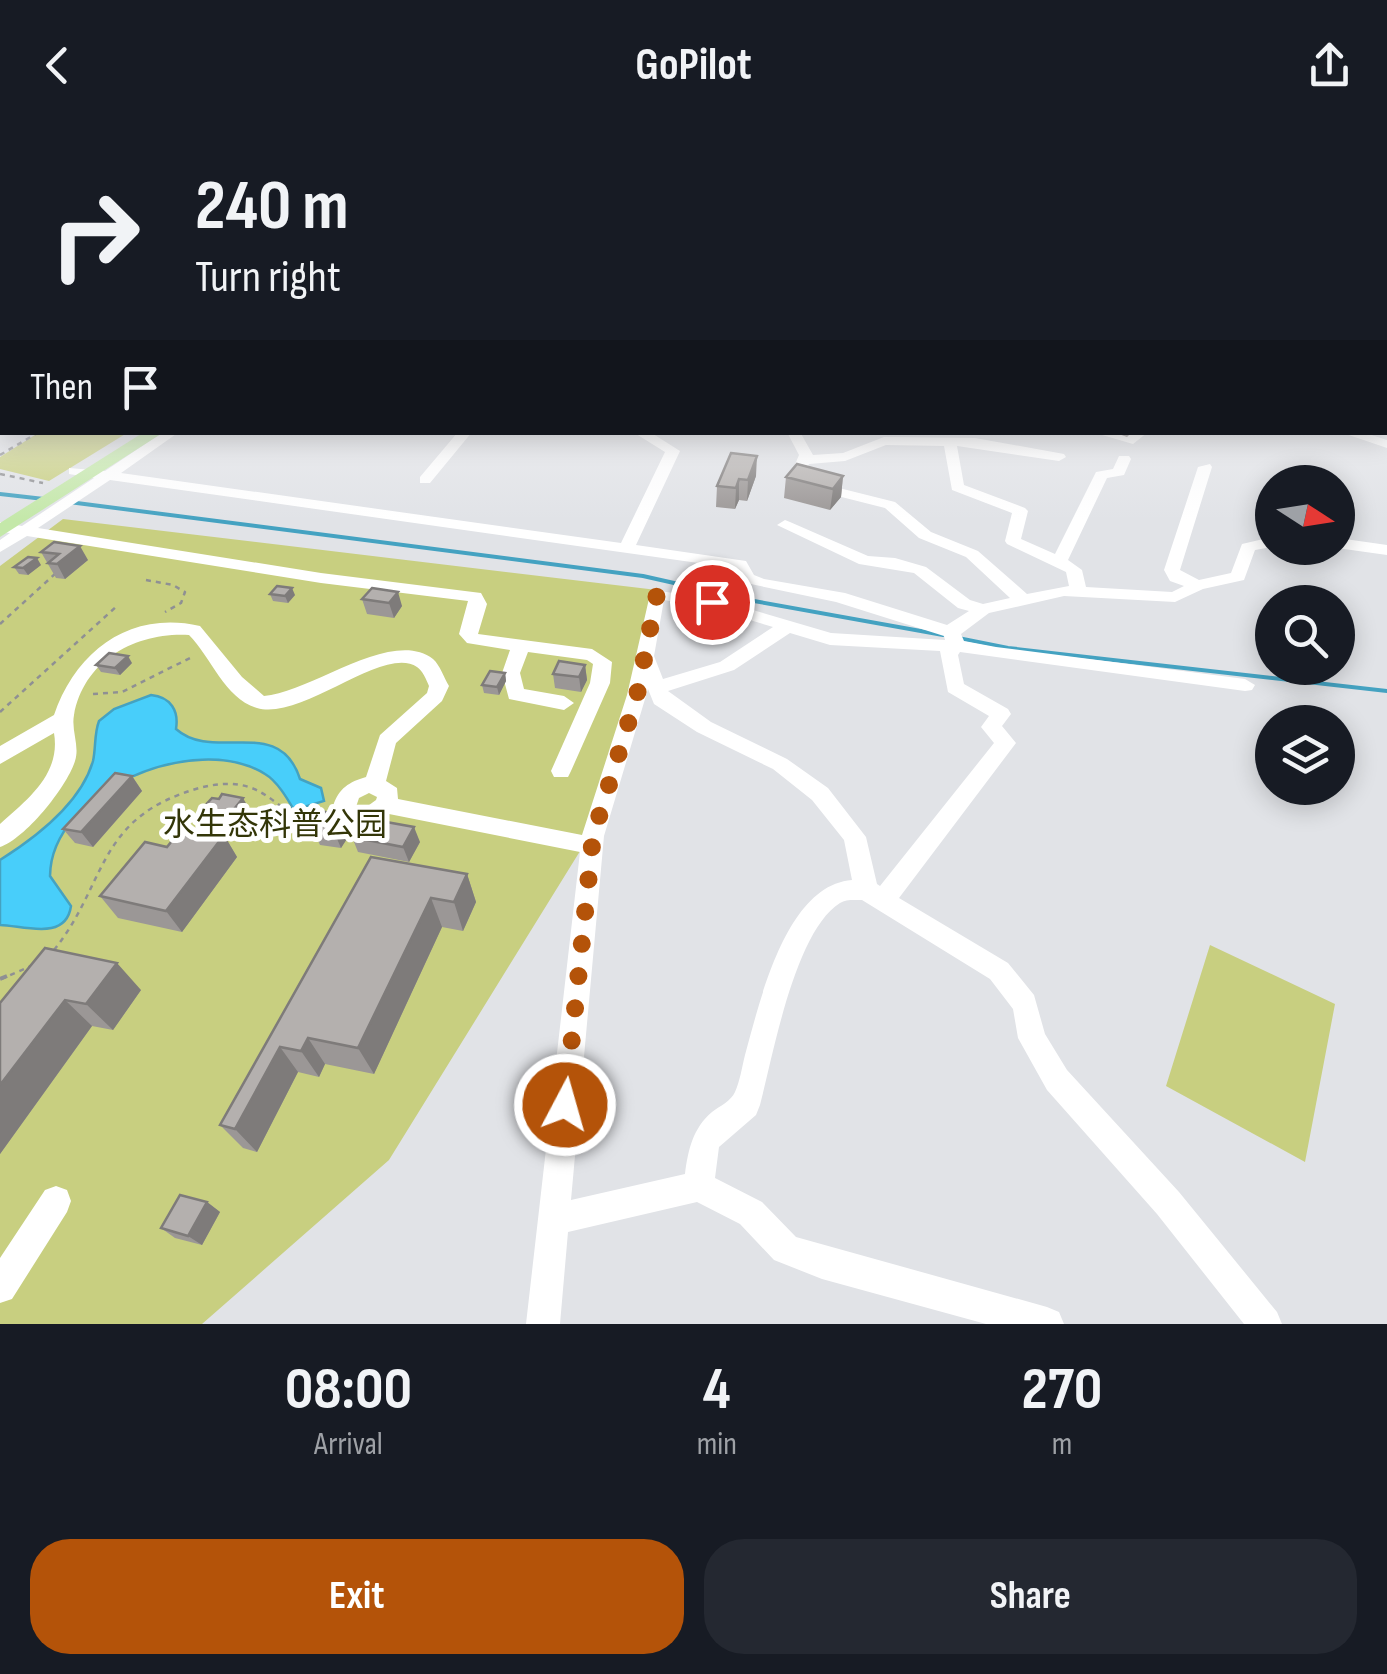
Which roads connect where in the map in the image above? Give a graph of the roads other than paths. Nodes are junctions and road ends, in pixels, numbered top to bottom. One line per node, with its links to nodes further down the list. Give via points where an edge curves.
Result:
1 (133, 435): 16 (main road)
2 (152, 435): 16 (main road)
3 (168, 435): 16 (street)
4 (464, 435): 17 (street)
5 (644, 435): 22 (street, via 673,451)
6 (795, 435): 14 (street)
7 (1111, 435): 8 (street)
8 (1139, 435)
9 (1356, 435): 11 (street)
10 (950, 442): 12 (street); 14 (street, via 884,441 845,457); 24 (street, via 957,487 1020,511 1013,541)
11 (1387, 444)
12 (1059, 456)
13 (1124, 458): 24 (street, via 1119,472 1101,475)
14 (804, 460): 27 (street, via 794,481 890,504 925,535 972,554)
15 (1205, 467): 25 (street, via 1172,570)
16 (89, 479): 19 (main road); 22 (street)
17 (426, 480)
18 (786, 525): 28 (street, via 865,561 920,570 964,604)
19 (5, 530): 31 (street, via 475,597 468,634)
20 (1255, 545): 25 (street, via 1248,546 1238,576)
21 (1355, 545): 23 (street)
22 (626, 548): 30 (street, via 740,564 747,578 760,583 839,598)
23 (1387, 550)
24 (1060, 562): 26 (street, via 1074,570)
25 (1198, 585): 26 (street, via 1175,597)
26 (1078, 592): 27 (street)
27 (1022, 600): 28 (street)
28 (982, 608): 30 (street)
29 (786, 626): 30 (street, via 830,639); 32 (street, via 712,602 657,594); 34 (street, via 726,666)
30 (954, 639): 33 (street); 43 (street, via 948,653 954,687 1001,714 991,727 1006,743)
31 (521, 646): 35 (street, via 510,673 516,694); 38 (street, via 603,662)
32 (644, 657): 34 (street); 46 (street, via 593,836)
33 (1246, 685)
34 (657, 688): 43 (street, via 662,699 704,727 780,764 820,794 855,837)
35 (564, 702)
36 (63, 719): 37 (street); 39 (street, via 95,658 141,632 194,630 260,703 300,697 388,656 410,657 429,666 439,686 387,740); 41 (street, via 69,740 64,766)
37 (0, 756)
38 (561, 771)
39 (375, 784): 40 (street, via 389,794); 40 (street, via 359,786 344,801 345,811 361,818)
40 (386, 805): 42 (street)
41 (0, 838)
42 (579, 843)
43 (874, 895): 44 (street, via 838,891 819,904 784,966 746,1106 711,1130 701,1150); 50 (street, via 999,972 1024,1004 1032,1038 1057,1080)
44 (699, 1186): 46 (street); 49 (street, via 751,1213 785,1248 822,1263)
45 (56, 1201): 47 (street)
46 (553, 1220): 48 (street)
47 (0, 1287)
48 (542, 1324)
49 (1047, 1324)
50 (1265, 1324)

